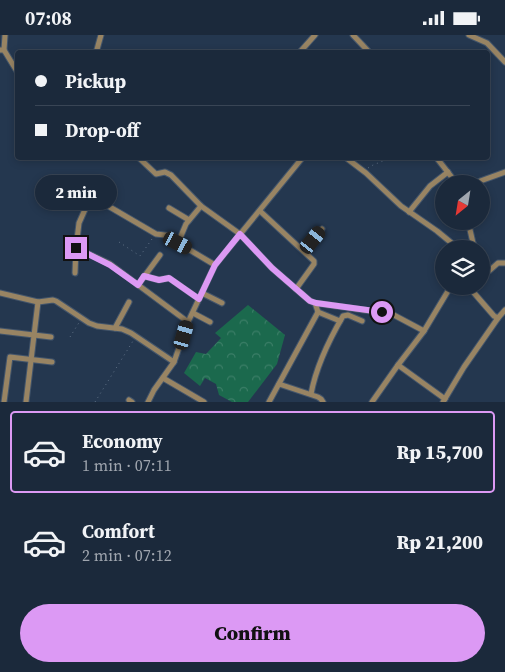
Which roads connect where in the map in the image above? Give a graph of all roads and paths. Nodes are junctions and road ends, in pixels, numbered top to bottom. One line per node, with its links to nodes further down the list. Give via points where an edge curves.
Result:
1 (5, 35): 6 (street)
2 (101, 35): 7 (street)
3 (315, 35): 8 (street)
4 (355, 35): 9 (street)
5 (469, 35): 10 (street, via 487,43)
6 (2, 50): 11 (street)
7 (97, 50)
8 (302, 50)
9 (368, 50)
10 (505, 62)
11 (15, 69)
12 (141, 160): 24 (street, via 156,174 169,173)
13 (301, 160): 26 (street)
14 (350, 160): 19 (street)
15 (386, 160): 19 (path, via 367,169)
16 (438, 160): 17 (street)
17 (448, 172): 20 (street); 27 (street, via 430,186)
18 (505, 172): 21 (street)
19 (366, 173): 27 (street)
20 (450, 175)
21 (490, 177)
22 (89, 183): 23 (street)
23 (91, 196): 30 (street); 35 (street, via 79,223)
24 (201, 206): 28 (street); 31 (street)
25 (169, 208): 28 (street)
26 (260, 211): 31 (street); 36 (street)
27 (409, 212): 32 (street)
28 (189, 220): 34 (street)
29 (322, 229): 36 (street)
30 (156, 234): 33 (path, via 141,256); 34 (street, via 173,236)
31 (240, 234): 39 (street); 44 (street)
32 (448, 240)
33 (119, 242)
34 (178, 243): 39 (street)
35 (76, 248): 41 (street); 43 (street, via 110,265)
36 (304, 251): 44 (street, via 315,263)
37 (160, 255): 42 (street)
38 (505, 263): 40 (street, via 498,263)
39 (215, 265): 48 (street)
40 (490, 270)
41 (76, 273)
42 (144, 276): 43 (street); 48 (street, via 159,280 169,278)
43 (138, 285): 60 (street)
44 (296, 289): 52 (street)
45 (0, 293): 49 (street)
46 (446, 295): 64 (street)
47 (476, 295): 56 (street)
48 (201, 296): 51 (street); 55 (street)
49 (38, 302): 57 (street, via 56,301); 65 (street)
50 (130, 302): 62 (street)
51 (222, 303)
52 (316, 303): 54 (street); 64 (street, via 392,314)
53 (505, 310): 56 (street)
54 (318, 312): 58 (street); 74 (street)
55 (193, 313): 60 (street); 61 (street)
56 (498, 318): 76 (street)
57 (81, 319): 62 (street, via 96,326); 67 (path)
58 (340, 321): 59 (street, via 345,315); 75 (street, via 323,355)
59 (362, 321)
60 (188, 322): 71 (street)
61 (210, 322)
62 (115, 328): 68 (street)
63 (0, 331): 65 (street)
64 (424, 331): 72 (street)
65 (34, 335): 66 (street); 69 (street)
66 (51, 337)
67 (70, 337)
68 (136, 337): 71 (street); 79 (path)
69 (31, 359): 70 (street); 77 (street, via 10,357); 78 (street)
70 (52, 362)
71 (174, 362): 73 (street)
72 (398, 365): 76 (street); 84 (street)
73 (163, 378): 80 (street); 81 (street)
74 (279, 383): 75 (street); 82 (street)
75 (311, 394): 83 (street)
76 (444, 401)
77 (4, 402)
78 (26, 402)
79 (95, 402)
80 (148, 402)
81 (204, 402)
82 (269, 402)
83 (323, 402)
84 (372, 402)

